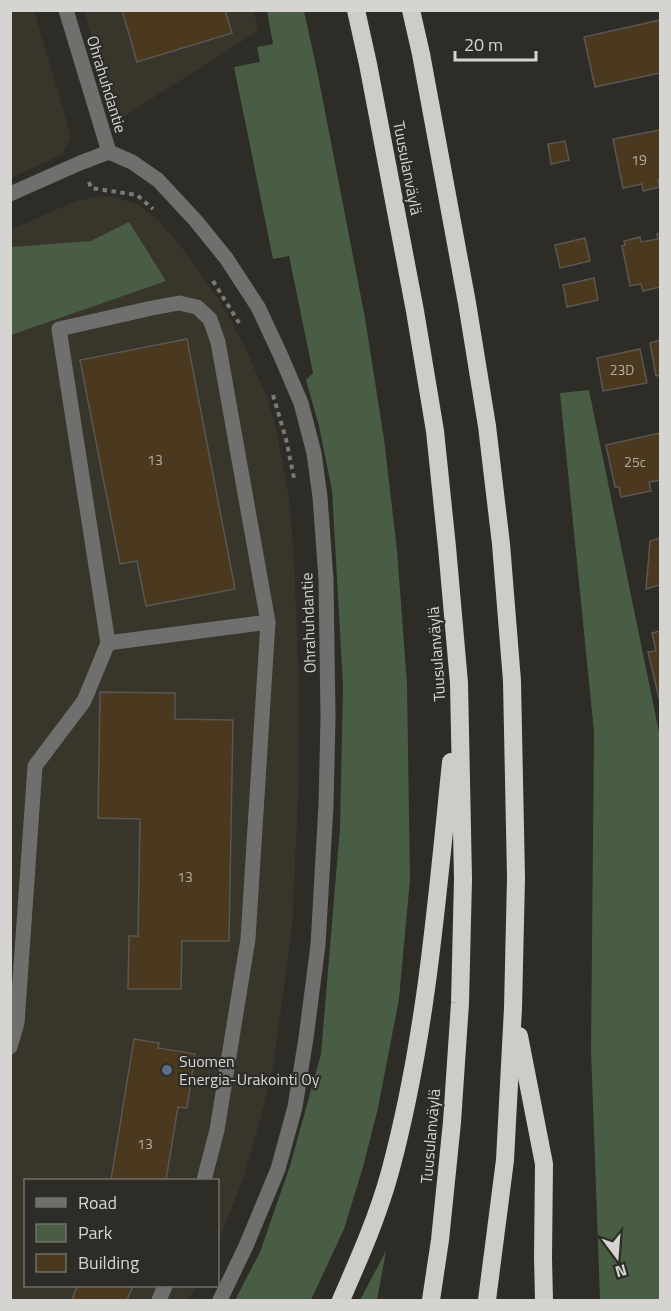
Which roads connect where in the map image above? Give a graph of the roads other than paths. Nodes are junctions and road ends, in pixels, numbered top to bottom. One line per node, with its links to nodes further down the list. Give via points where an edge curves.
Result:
1 (66, 10): 4 (street, Ohrahuhdantie)
2 (356, 10): 8 (highway, Tuusulanväylä, via 435,431)
3 (411, 10): 9 (highway, Tuusulanväylä, via 488,426 501,544 512,704 516,878)
4 (109, 152): 5 (street); 12 (street, Ohrahuhdantie, via 132,162 166,188 226,258 258,307 301,403 320,497 326,579 328,718 318,945 295,1107 278,1169)
5 (10, 195)
6 (268, 622): 7 (street); 7 (street, via 218,342 210,319 197,307 179,303 59,329); 11 (street, via 248,939 218,1130)
7 (108, 643): 10 (street, via 84,701 35,766 17,1023)
8 (459, 683): 13 (highway, via 439,879 412,1071 389,1174); 14 (highway, Tuusulanväylä, via 463,879 460,1003 452,1122)
9 (513, 1008): 15 (highway, Tuusulanväylä, via 505,1160); 16 (highway, via 544,1164)
10 (10, 1047)
11 (204, 1179)
12 (220, 1300)
13 (341, 1300)
14 (432, 1300)
15 (487, 1300)
16 (544, 1300)

